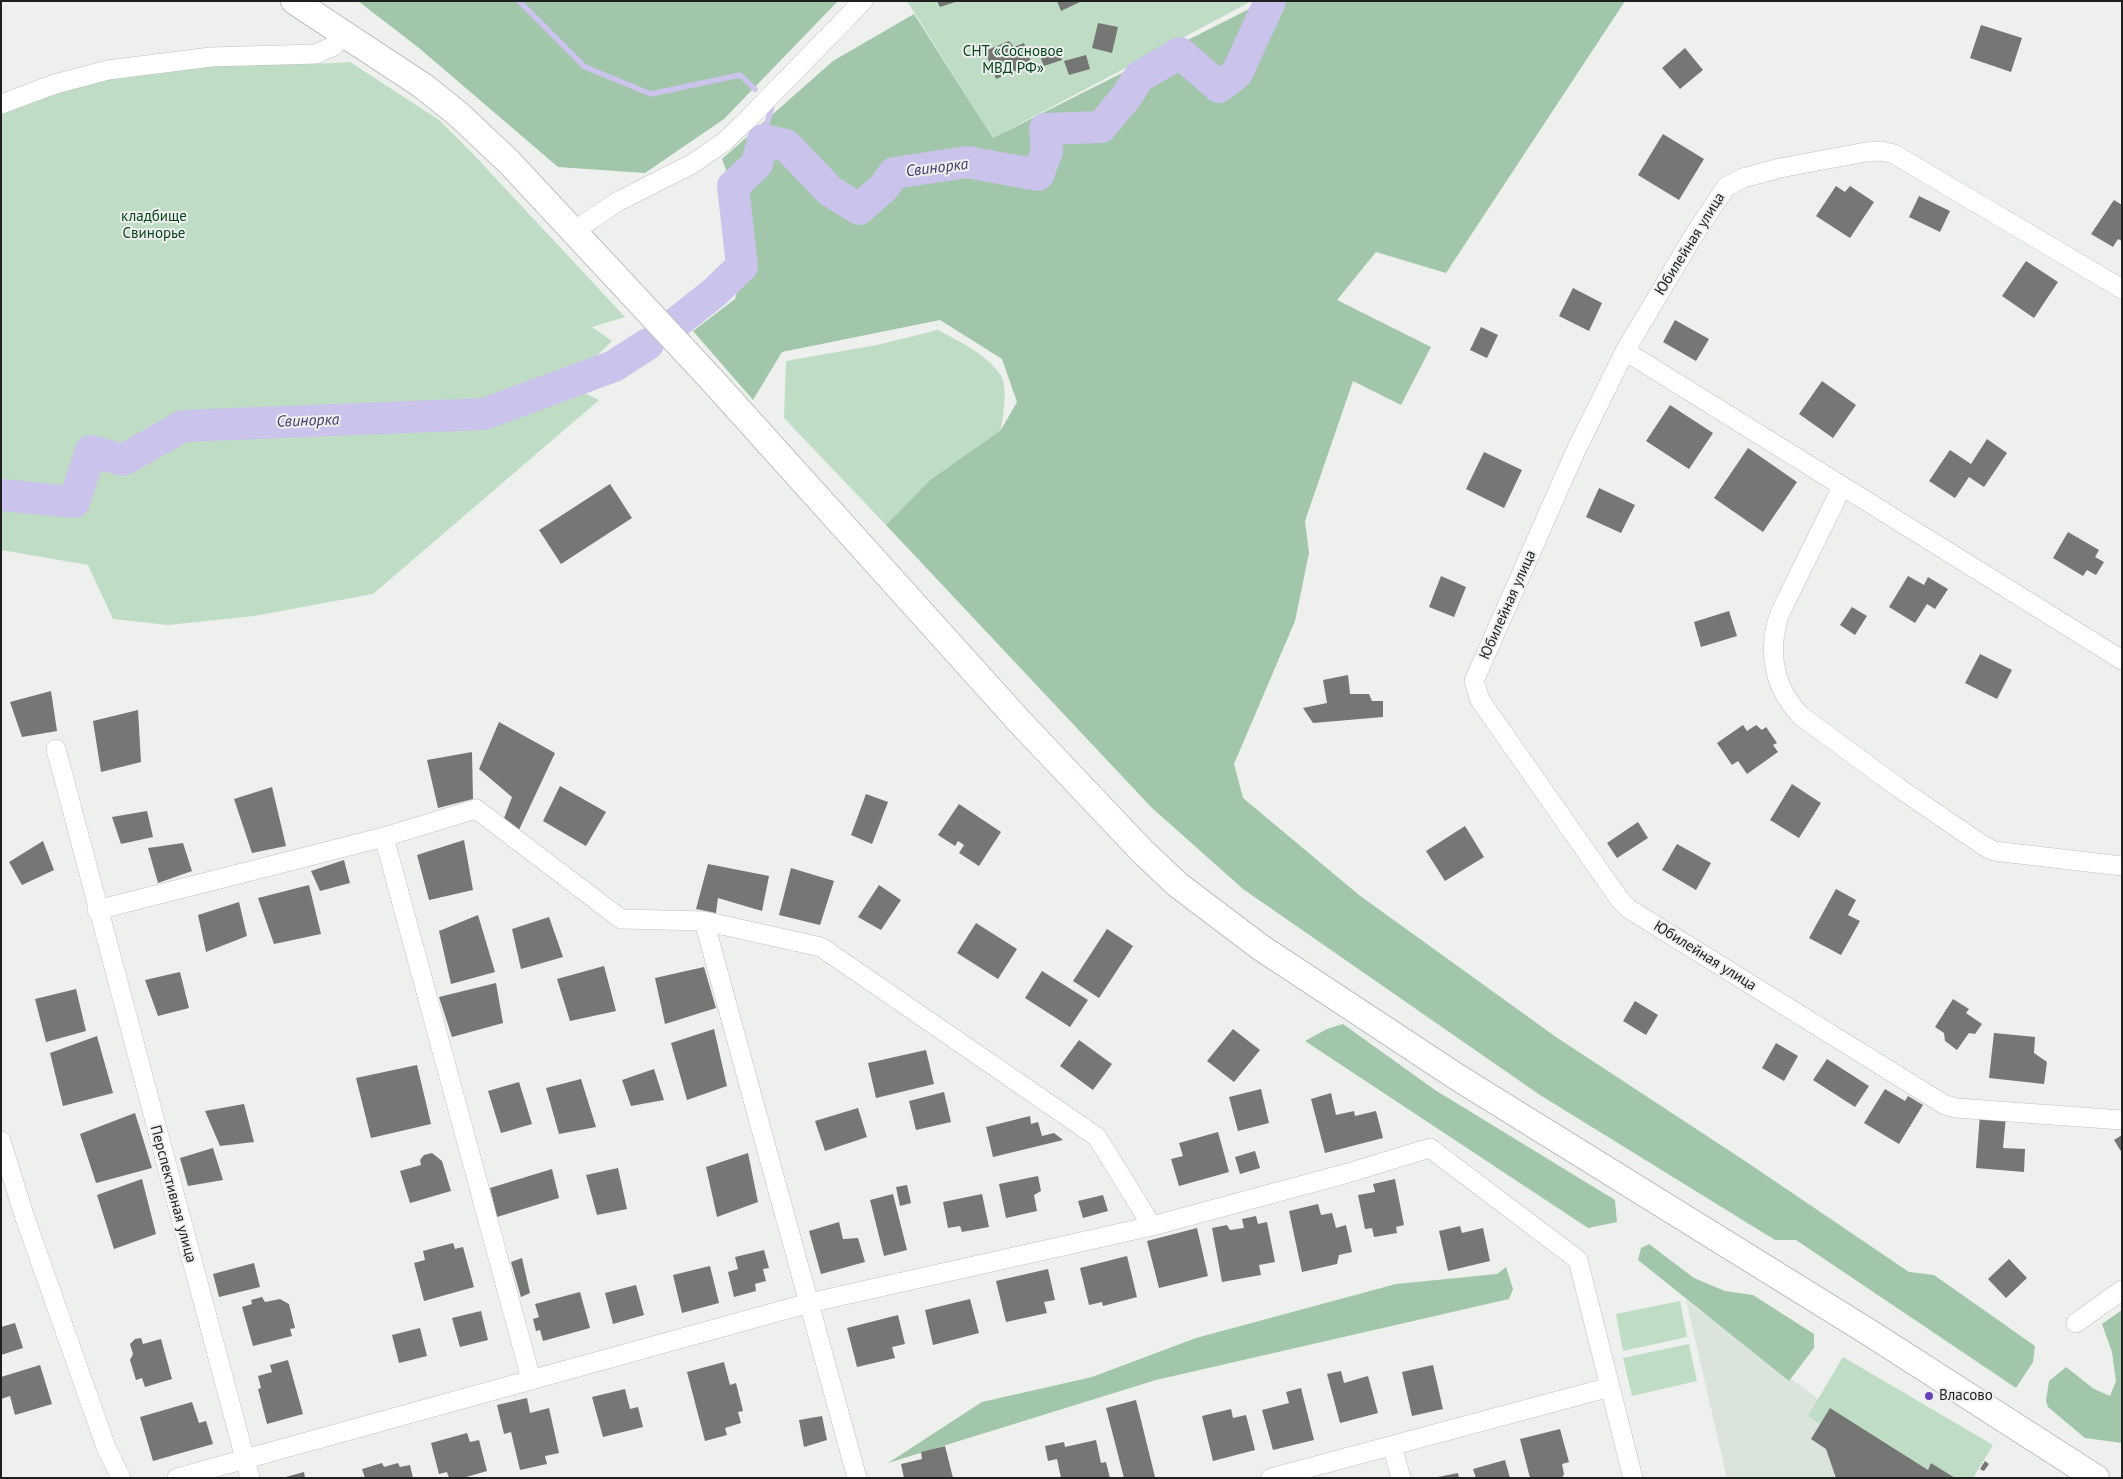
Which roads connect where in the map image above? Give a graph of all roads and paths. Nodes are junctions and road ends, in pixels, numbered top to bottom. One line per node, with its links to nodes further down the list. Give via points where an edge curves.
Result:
1 (294, 1): 3 (main road)
2 (863, 1): 5 (street, via 724,142 692,164 617,202)
3 (344, 33): 4 (street, via 334,46 316,54 211,57 108,70 55,84); 5 (main road, via 415,80 458,114)
4 (1, 104)
5 (574, 231): 32 (main road, via 1019,721 1178,885 1260,947 1457,1077 1870,1333)
6 (2122, 288): 7 (street, Юбилейная улица, via 1894,154 1866,152 1780,168 1743,178 1726,187)
7 (1625, 351): 8 (street); 15 (street, Юбилейная улица, via 1576,450 1474,681 1480,700 1620,900 1630,908 1945,1105)
8 (1842, 488): 9 (street); 12 (street, via 1774,630 1777,680 1791,705 1801,716 1899,788 1994,851)
9 (2122, 660)
10 (56, 749): 13 (street, Перспективная улица)
11 (384, 837): 13 (street); 14 (street, via 476,809 621,920); 21 (street)
12 (2122, 866)
13 (97, 910): 24 (street, Перспективная улица)
14 (704, 921): 17 (street, via 821,947 893,995 1097,1137); 19 (street)
15 (2122, 1120)
16 (1, 1141): 25 (street, via 106,1447)
17 (1152, 1226): 19 (street); 22 (street, via 1430,1148 1578,1260)
18 (2122, 1290): 20 (street)
19 (810, 1304): 21 (street); 28 (street)
20 (2076, 1323)
21 (531, 1379): 24 (street)
22 (1610, 1388): 23 (street); 31 (street)
23 (1392, 1446): 29 (street); 30 (street)
24 (245, 1460): 26 (street); 27 (street, Перспективная улица)
25 (121, 1478)
26 (177, 1478)
27 (250, 1478)
28 (858, 1478)
29 (1271, 1478)
30 (1401, 1478)
31 (1633, 1478)
32 (2096, 1478)

